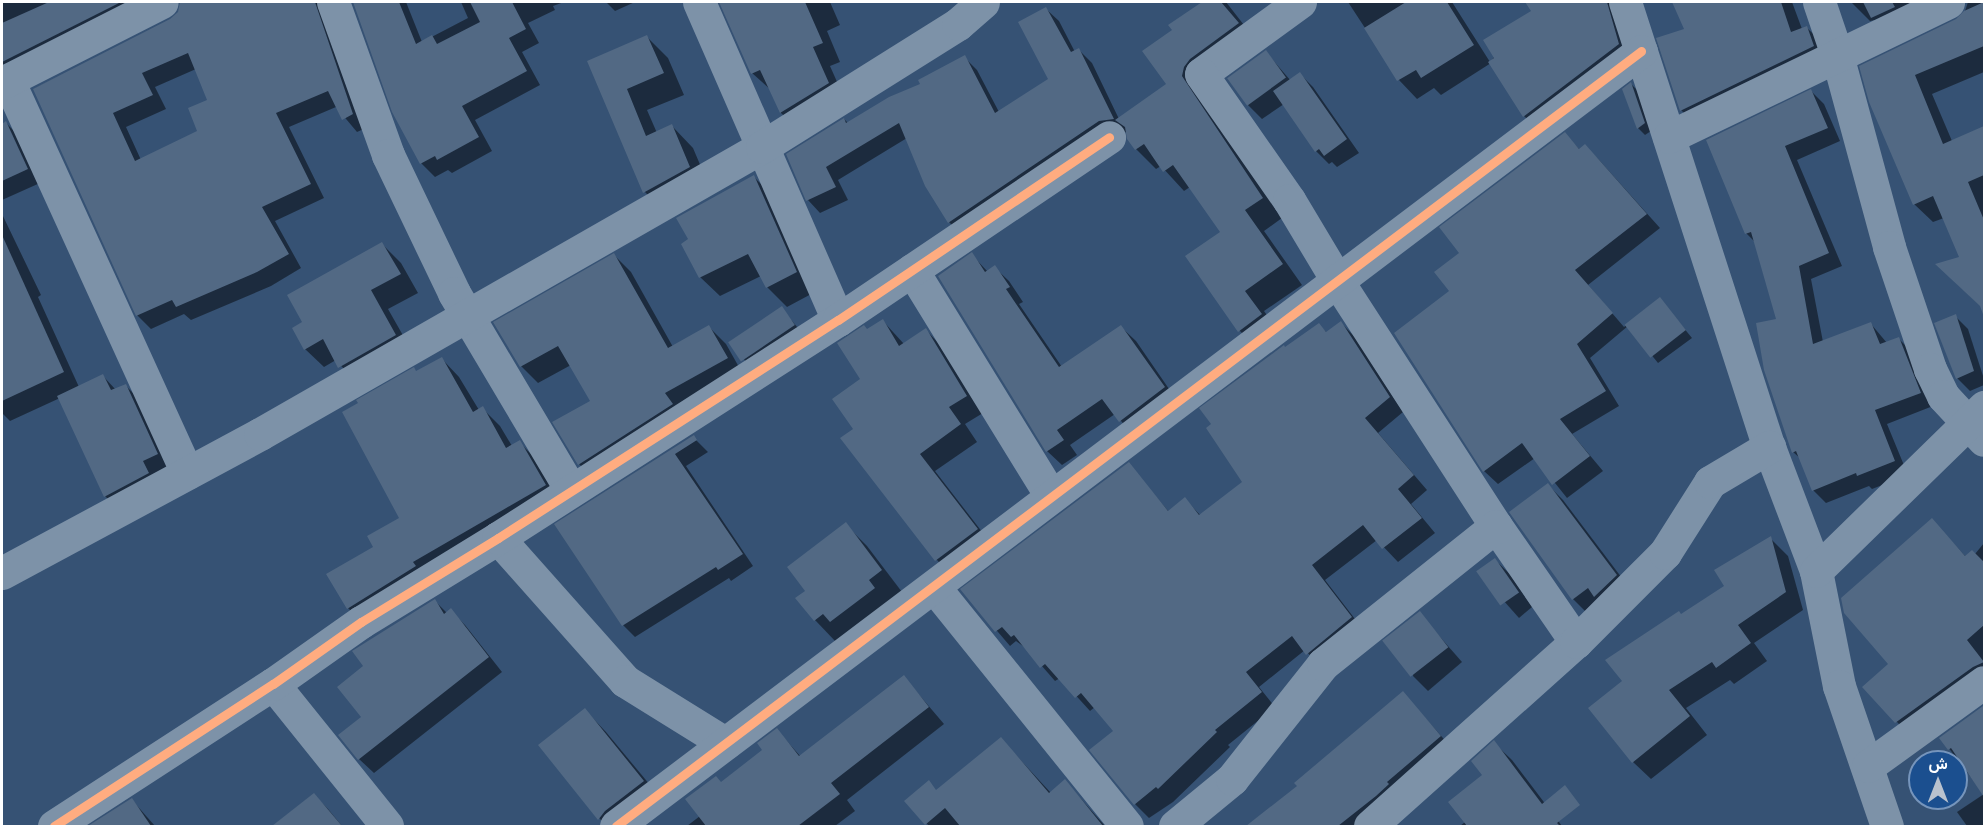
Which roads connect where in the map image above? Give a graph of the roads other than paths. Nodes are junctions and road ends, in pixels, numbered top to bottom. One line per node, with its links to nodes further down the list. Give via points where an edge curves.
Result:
1 (162, 2): 11 (street)
2 (333, 2): 17 (street, via 388,155)
3 (699, 2): 14 (street)
4 (983, 2): 14 (street, via 958,24)
5 (1300, 2): 16 (street, via 1201,74 1289,200)
6 (1625, 2): 9 (street)
7 (1819, 2): 10 (street)
8 (1948, 2): 10 (street)
9 (1641, 51): 13 (street); 16 (street)
10 (1837, 55): 13 (street); 19 (street, via 1889,247 1929,369 1943,396)
11 (4, 81): 21 (street)
12 (1109, 137): 15 (street)
13 (1669, 137): 20 (street)
14 (762, 147): 17 (street); 18 (street)
15 (912, 270): 18 (street); 23 (street)
16 (1338, 282): 23 (street); 24 (street)
17 (466, 318): 21 (street); 22 (street)
18 (838, 320): 22 (street)
19 (1980, 423): 26 (street)
20 (1769, 447): 26 (street); 29 (street, via 1710,482 1665,553)
21 (187, 473): 27 (street)
22 (571, 490): 25 (street)
23 (1051, 496): 28 (street)
24 (1496, 526): 29 (street); 38 (street, via 1323,664 1232,779)
25 (498, 538): 31 (street, via 361,622); 32 (street, via 625,681)
26 (1816, 571): 33 (street, via 1839,686)
27 (2, 573)
28 (934, 587): 32 (street); 37 (street)
29 (1576, 642): 39 (street)
30 (1984, 682): 33 (street)
31 (273, 684): 34 (street); 35 (street)
32 (725, 743): 36 (street)
33 (1868, 766): 40 (street)
34 (54, 826)
35 (387, 826)
36 (616, 826)
37 (1127, 826)
38 (1175, 826)
39 (1370, 826)
40 (1887, 826)

